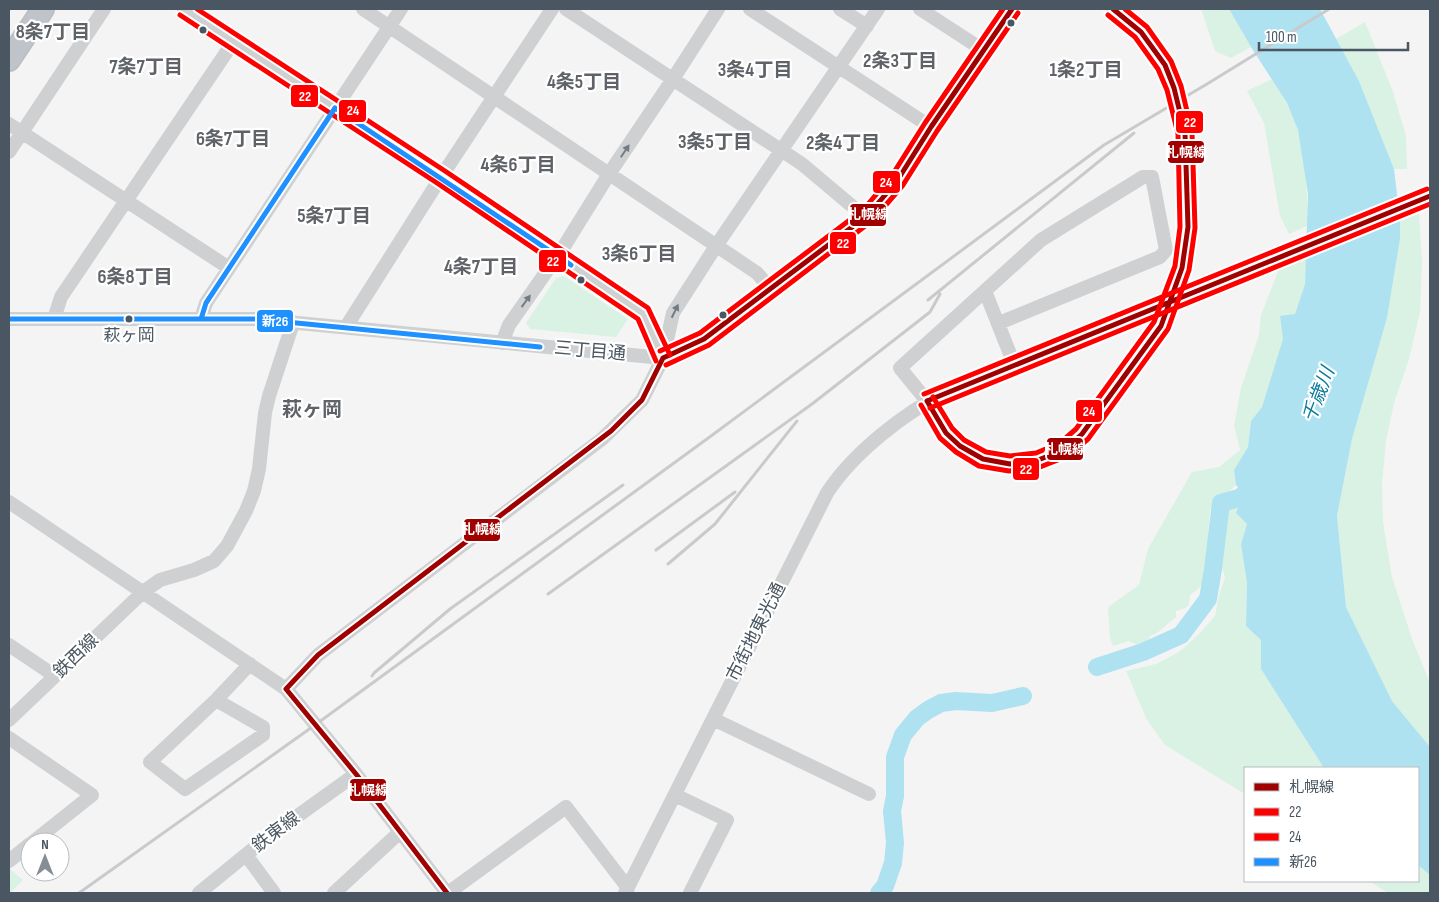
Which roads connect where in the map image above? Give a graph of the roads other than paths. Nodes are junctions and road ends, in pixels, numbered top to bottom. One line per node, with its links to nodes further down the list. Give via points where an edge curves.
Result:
1 (43, 9): 20 (highway)
2 (104, 9): 28 (street)
3 (184, 9): 15 (street)
4 (363, 9): 16 (street)
5 (401, 9): 16 (street)
6 (552, 9): 24 (street)
7 (566, 9): 22 (street)
8 (718, 9): 22 (street)
9 (750, 9): 21 (street)
10 (840, 9): 17 (street)
11 (878, 9): 17 (street)
12 (920, 9): 19 (street)
13 (1012, 9): 19 (street)
14 (1113, 9): 23 (street, via 1141,32 1165,65)
15 (202, 14): 18 (street)
16 (389, 26): 24 (street); 25 (street)
17 (867, 26): 21 (street)
18 (234, 42): 25 (street); 35 (street)
19 (984, 50): 27 (street)
20 (9, 60)
21 (839, 67): 27 (street); 30 (street)
22 (673, 79): 30 (street); 32 (street, one-way to 22)
23 (1174, 88)
24 (494, 97): 32 (street); 33 (street)
25 (335, 108): 33 (street); 39 (street)
26 (9, 124): 28 (street)
27 (931, 127): 36 (street, via 897,181)
28 (22, 133): 31 (street); 35 (street)
29 (1184, 133): 40 (street, via 1188,227)
30 (781, 150): 36 (street); 37 (street)
31 (9, 152)
32 (609, 174): 37 (street); 38 (street)
33 (440, 177): 38 (street); 49 (street)
34 (1430, 196): 52 (street, 市街地東光通)
35 (126, 200): 39 (street); 44 (street, via 61,297)
36 (865, 217): 41 (street)
37 (716, 246): 41 (street, via 757,273); 51 (street, one-way to 37, via 673,313)
38 (558, 256): 50 (street, one-way to 38, via 509,324); 51 (street, via 644,314)
39 (229, 268): 45 (street, via 206,302)
40 (1182, 268)
41 (771, 289): 51 (street, via 704,339)
42 (985, 291): 47 (street); 47 (street, via 1041,240 1143,177 1152,177 1166,250 1160,257); 53 (street, via 900,368)
43 (9, 319): 44 (street, 三丁目通)
44 (54, 319): 45 (street, 三丁目通)
45 (201, 319): 46 (street, 三丁目通)
46 (293, 323): 49 (street, 三丁目通); 55 (street, 鉄西線, via 265,413 254,490 227,546 214,561 160,580)
47 (999, 323): 52 (street)
48 (1161, 326): 53 (street, via 1082,434 1064,450 1038,460 1010,464 983,459 960,446 946,433)
49 (346, 327): 50 (street, 三丁目通)
50 (502, 343): 51 (street, 三丁目通)
51 (663, 358): 59 (street, via 642,400 612,431 318,655)
52 (1014, 364): 53 (street, 市街地東光通)
53 (927, 401): 61 (street, 市街地東光通, via 839,475 816,512)
54 (9, 502): 55 (street)
55 (143, 592): 57 (street); 58 (street, 鉄西線)
56 (9, 645): 58 (street)
57 (250, 664): 59 (street); 60 (street)
58 (54, 676): 62 (street, 鉄西線)
59 (286, 689): 64 (street)
60 (216, 700): 60 (street, via 150,762 185,789 263,735 263,727)
61 (713, 718): 65 (street); 66 (street, 市街地東光通)
62 (9, 720)
63 (9, 738): 67 (street, via 92,795)
64 (356, 774): 68 (street); 70 (street, 鉄東線)
65 (869, 794)
66 (675, 795): 72 (street, 市街地東光通); 77 (street, via 727,820)
67 (45, 832)
68 (400, 832): 75 (street); 76 (street)
69 (20, 852): 71 (street)
70 (246, 855): 73 (street, 鉄東線); 74 (street)
71 (9, 861)
72 (627, 891): 76 (street, via 566,807)
73 (199, 893)
74 (274, 893)
75 (334, 893)
76 (448, 893)
77 (690, 893)

